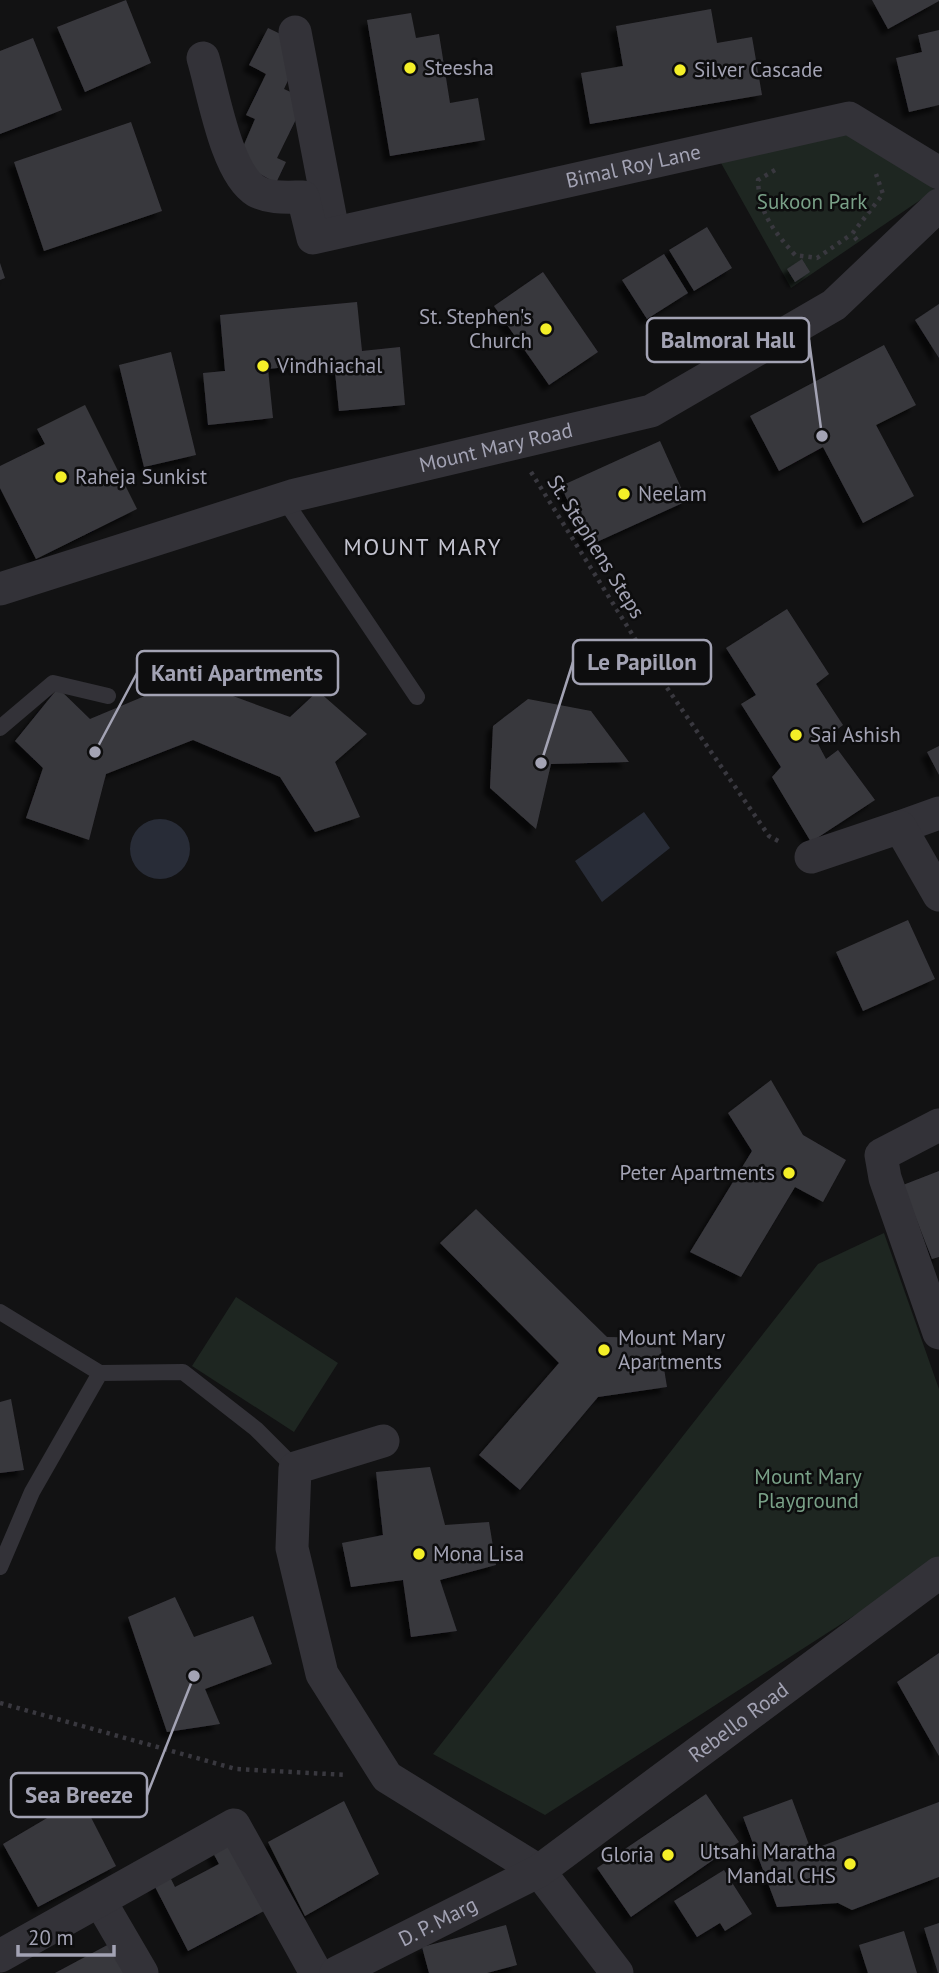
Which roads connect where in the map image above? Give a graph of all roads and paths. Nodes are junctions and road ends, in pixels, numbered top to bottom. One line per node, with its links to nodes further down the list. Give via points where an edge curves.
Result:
1 (295, 32): 6 (street)
2 (203, 58): 6 (street, via 239,174 269,197)
3 (780, 166): 8 (path, via 758,180 759,199 767,224 795,255 817,258)
4 (866, 166): 8 (path, via 875,173 883,194)
5 (939, 173): 6 (street, Bimal Roy Lane, via 849,118 323,235)
6 (315, 196)
7 (939, 205): 10 (street, Mount Mary Road, via 834,305 652,411)
8 (852, 234): 9 (path)
9 (860, 243)
10 (513, 444): 11 (street, Mount Mary Road); 18 (path, St. Stephens Steps, via 652,666 769,836)
11 (284, 498): 12 (street, Mount Mary Road); 14 (lane)
12 (3, 580)
13 (108, 696): 15 (lane, via 53,683)
14 (416, 697)
15 (0, 728)
16 (939, 813): 17 (street)
17 (900, 827): 18 (street); 19 (street)
18 (811, 858)
19 (939, 895)
20 (939, 1125): 22 (street, via 881,1155 885,1178)
21 (0, 1312): 23 (lane)
22 (936, 1315)
23 (100, 1373): 25 (lane, via 183,1372 256,1429); 26 (lane, via 32,1492)
24 (383, 1441): 25 (street)
25 (295, 1468): 29 (street, via 292,1548 322,1674)
26 (0, 1567)
27 (939, 1573): 30 (street, Rebello Road)
28 (0, 1703): 29 (path, via 236,1769)
29 (387, 1777): 30 (street)
30 (539, 1871): 35 (street, D. P. Marg); 36 (street)
31 (100, 1901): 32 (street); 33 (street); 34 (street, via 234,1825)
32 (0, 1956)
33 (142, 1973)
34 (316, 1973)
35 (336, 1973)
36 (617, 1973)

